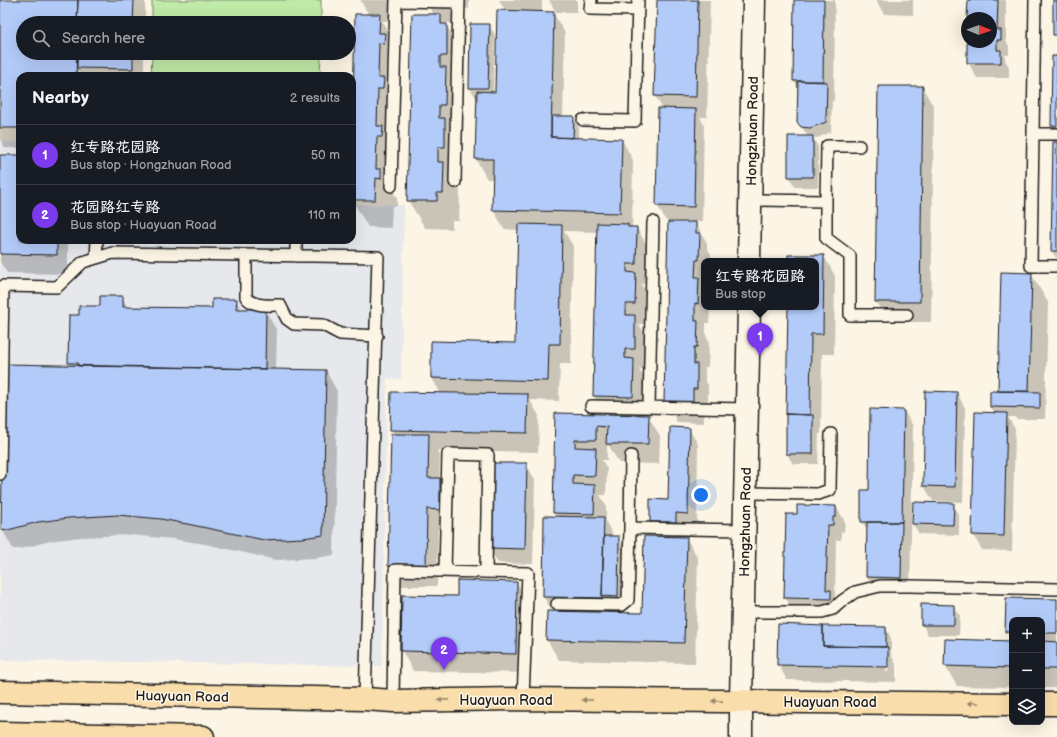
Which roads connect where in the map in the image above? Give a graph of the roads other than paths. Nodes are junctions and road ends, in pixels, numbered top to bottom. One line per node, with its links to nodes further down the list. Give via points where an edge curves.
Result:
1 (396, 0): 5 (lane); 12 (lane)
2 (591, 0): 6 (lane, via 590,9)
3 (754, 0): 13 (street, Hongzhuan Road)
4 (1035, 0): 8 (lane)
5 (459, 1): 11 (lane)
6 (638, 5): 7 (lane, via 635,121)
7 (583, 120)
8 (1033, 134): 9 (lane); 22 (lane, via 1031,266)
9 (1057, 134)
10 (859, 146): 14 (lane, via 827,146)
11 (455, 182)
12 (391, 186)
13 (750, 200): 14 (lane); 21 (street, Hongzhuan Road)
14 (826, 201): 25 (lane, via 826,238 850,256 850,315)
15 (653, 222): 28 (lane)
16 (96, 244): 20 (lane)
17 (296, 244): 19 (lane)
18 (246, 255): 19 (lane); 20 (lane, via 113,253); 26 (lane, via 246,297 249,301 255,304 280,306 287,319 294,324 323,325 340,334)
19 (296, 256): 26 (lane, via 378,258)
20 (96, 258): 23 (lane, via 83,262 57,287)
21 (749, 258)
22 (1057, 266)
23 (2, 285): 32 (lane)
24 (748, 310): 29 (street, Hongzhuan Road)
25 (907, 315)
26 (377, 336): 43 (lane)
27 (591, 406): 28 (lane)
28 (649, 407): 29 (lane)
29 (747, 409): 33 (street, Hongzhuan Road)
30 (831, 434): 33 (lane, via 830,490 818,494)
31 (632, 456): 34 (lane)
32 (0, 474)
33 (745, 493): 35 (street, Hongzhuan Road)
34 (630, 528): 35 (lane); 39 (lane, via 628,600 622,605)
35 (744, 530): 40 (street, Hongzhuan Road)
36 (445, 571): 37 (lane); 37 (lane, via 448,454 488,455); 44 (lane, via 394,570)
37 (486, 572): 42 (lane, via 528,573)
38 (1057, 589): 40 (lane, via 880,586 855,592 833,609 822,612)
39 (557, 604)
40 (743, 612): 45 (street, Hongzhuan Road)
41 (0, 692): 43 (main road, Huayuan Road)
42 (523, 699): 44 (main road, Huayuan Road, one-way to 44); 45 (main road, Huayuan Road, one-way to 42)
43 (365, 700): 44 (main road, Huayuan Road)
44 (393, 701)
45 (741, 701): 46 (main road, Huayuan Road, one-way to 45); 52 (street, Hongzhuan Road)
46 (1009, 704)
47 (1045, 704): 48 (main road)
48 (1057, 704)
49 (0, 733): 50 (main road)
50 (79, 736): 51 (main road)
51 (203, 737)
52 (741, 737)

